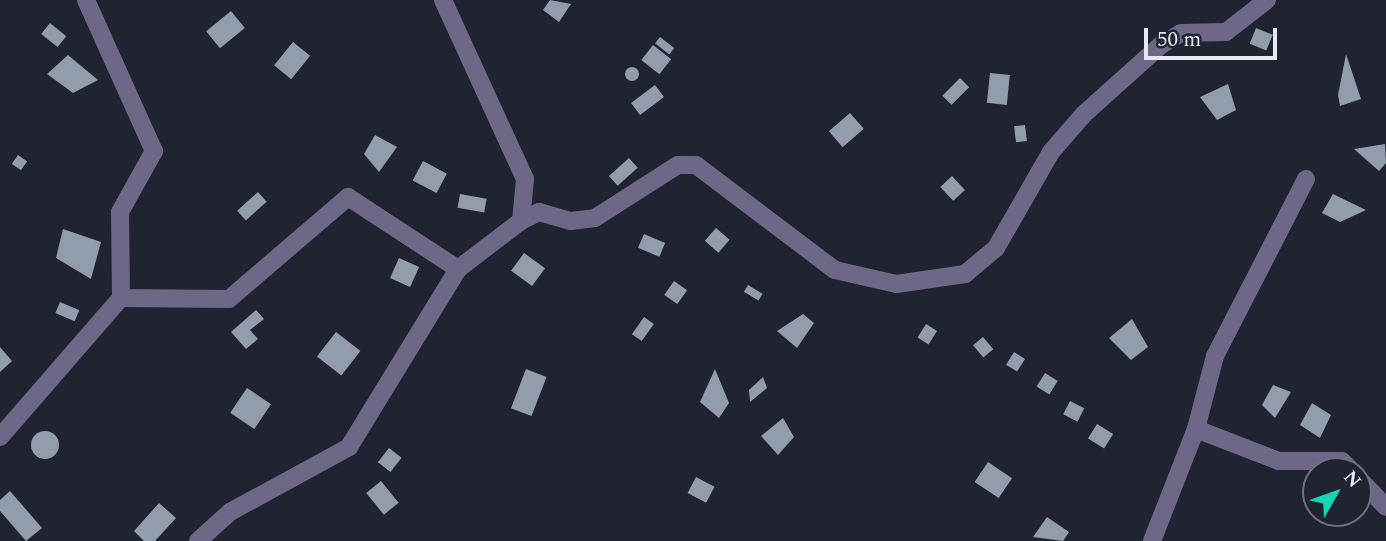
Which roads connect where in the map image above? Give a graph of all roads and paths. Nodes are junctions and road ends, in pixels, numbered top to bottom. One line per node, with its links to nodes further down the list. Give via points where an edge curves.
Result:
1 (86, 0): 7 (street, via 154,151 120,212)
2 (443, 0): 5 (street, via 525,179)
3 (1267, 0): 5 (street, via 1226,32 1181,33 1161,45 1084,114 1051,152 996,248 965,274 896,284 835,270 696,165 678,165 595,218 571,221 539,212)
4 (1307, 179): 8 (street, via 1215,356)
5 (521, 221): 6 (street)
6 (458, 269): 7 (street, via 348,197 229,299); 13 (street, via 349,447 230,512)
7 (121, 298): 9 (street)
8 (1196, 429): 10 (street, via 1279,461); 14 (street)
9 (0, 437)
10 (1302, 461)
11 (1372, 492): 12 (street)
12 (1386, 507)
13 (198, 541)
14 (1152, 541)

